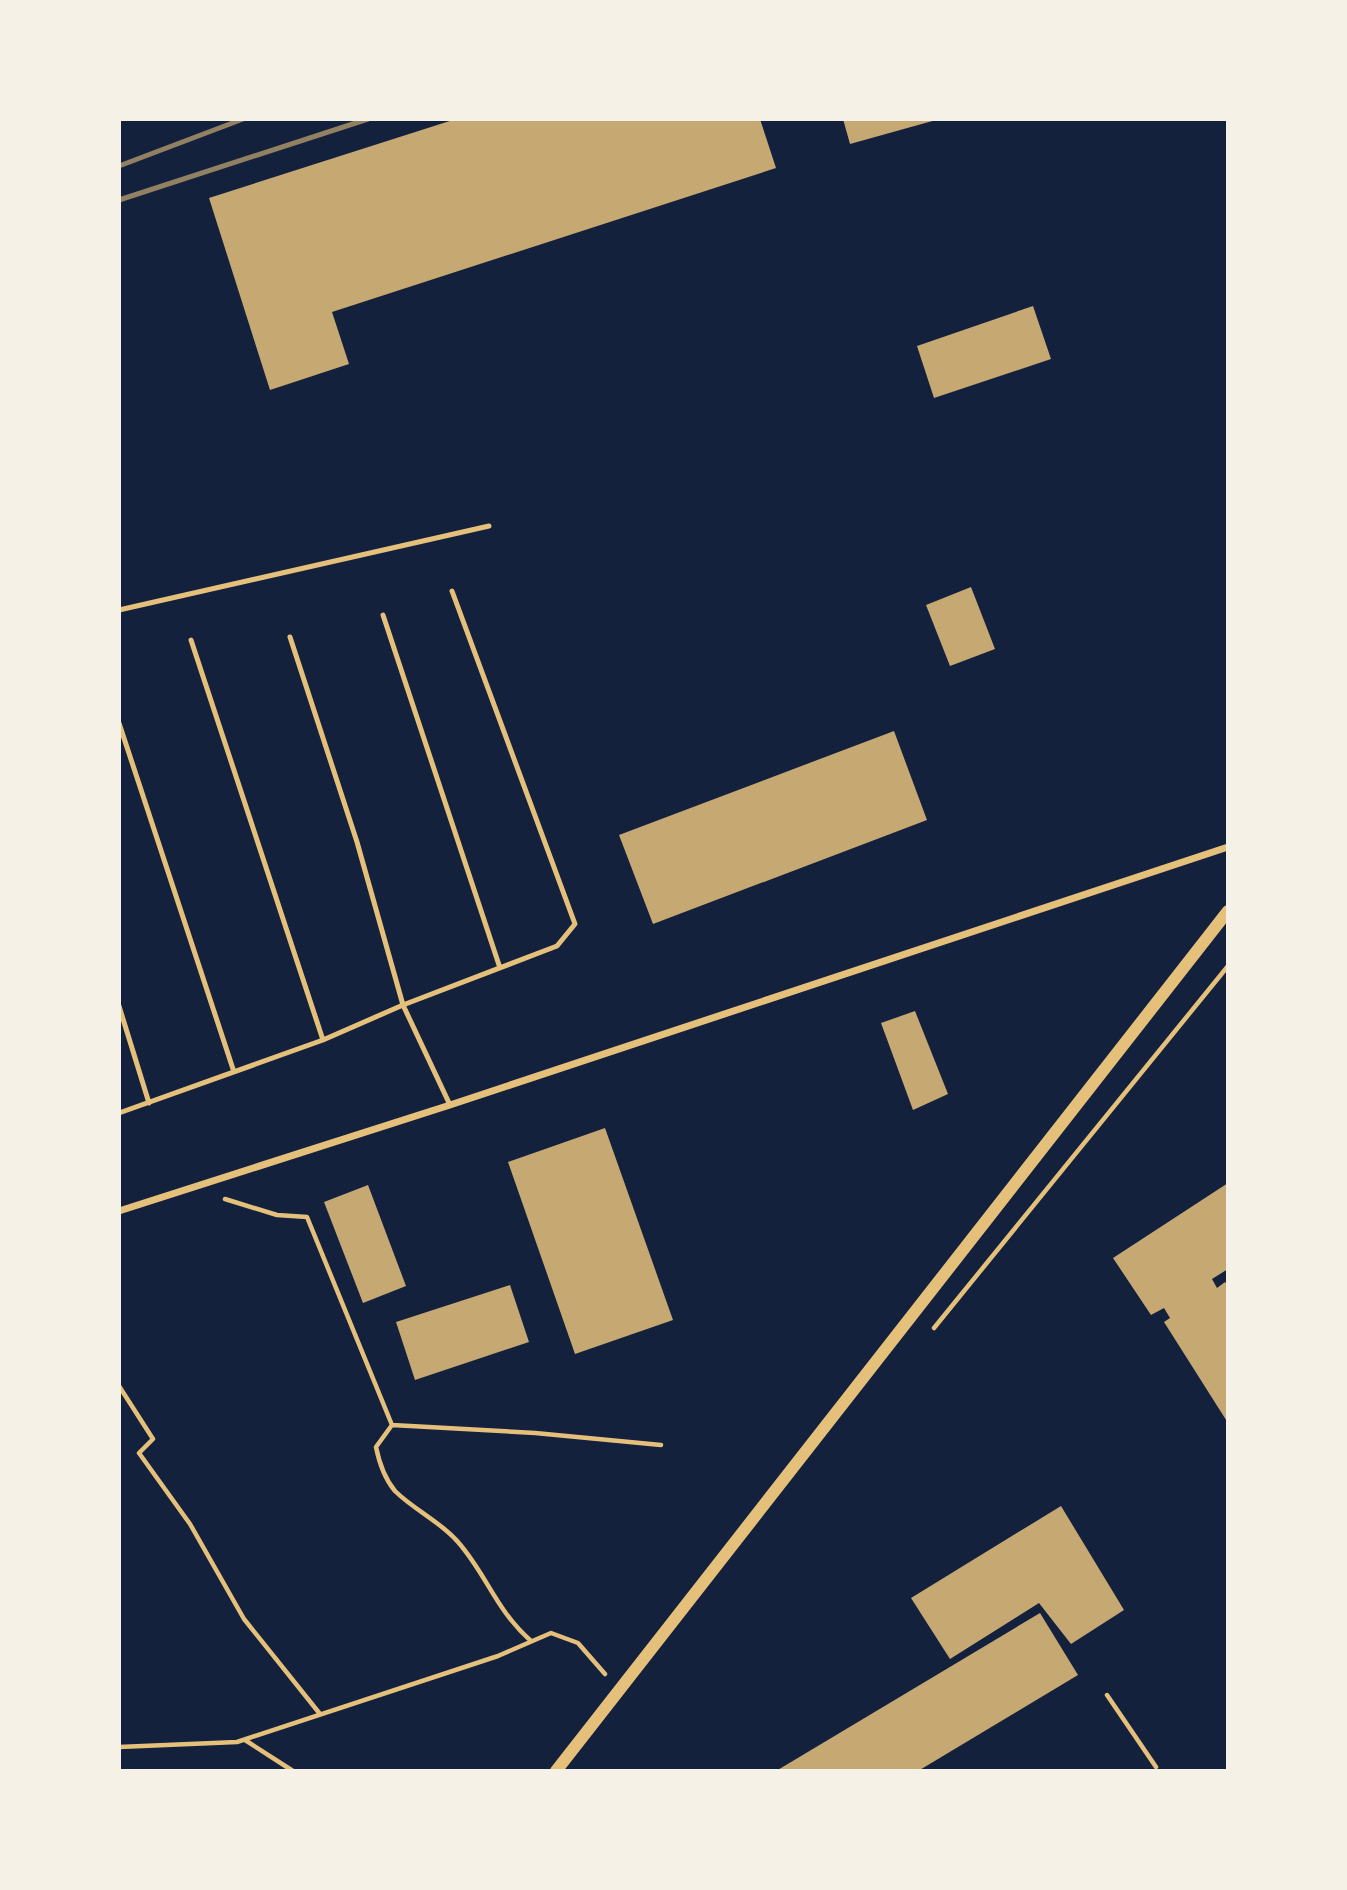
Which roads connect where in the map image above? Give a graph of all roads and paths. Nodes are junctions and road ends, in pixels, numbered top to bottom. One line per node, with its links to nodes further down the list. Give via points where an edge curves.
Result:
1 (489, 526): 3 (lane)
2 (452, 591): 11 (lane, via 575,924 557,946)
3 (119, 610)
4 (383, 615): 11 (lane)
5 (290, 636): 12 (lane, via 357,842)
6 (191, 640): 14 (lane)
7 (119, 723): 15 (lane)
8 (1228, 847): 17 (street)
9 (1228, 911): 26 (street)
10 (1228, 966): 21 (path)
11 (500, 968): 12 (lane)
12 (403, 1005): 14 (lane); 17 (lane)
13 (119, 1006): 16 (lane)
14 (323, 1040): 15 (lane)
15 (234, 1072): 16 (lane)
16 (149, 1103): 18 (lane)
17 (450, 1105): 19 (street)
18 (119, 1113)
19 (191, 1188): 20 (street); 23 (path, via 277,1215 307,1217)
20 (119, 1211)
21 (933, 1329)
22 (119, 1386): 28 (path, via 153,1439 139,1453 190,1524 244,1619)
23 (393, 1426): 24 (path); 25 (path, via 376,1447 380,1465 395,1490 460,1544 509,1621)
24 (661, 1445)
25 (531, 1641): 26 (path, via 551,1633 578,1643); 28 (path)
26 (620, 1690): 33 (street)
27 (1107, 1695): 31 (path)
28 (320, 1714): 29 (path)
29 (244, 1740): 30 (path); 32 (path)
30 (119, 1747)
31 (1156, 1767)
32 (293, 1771)
33 (556, 1771)

